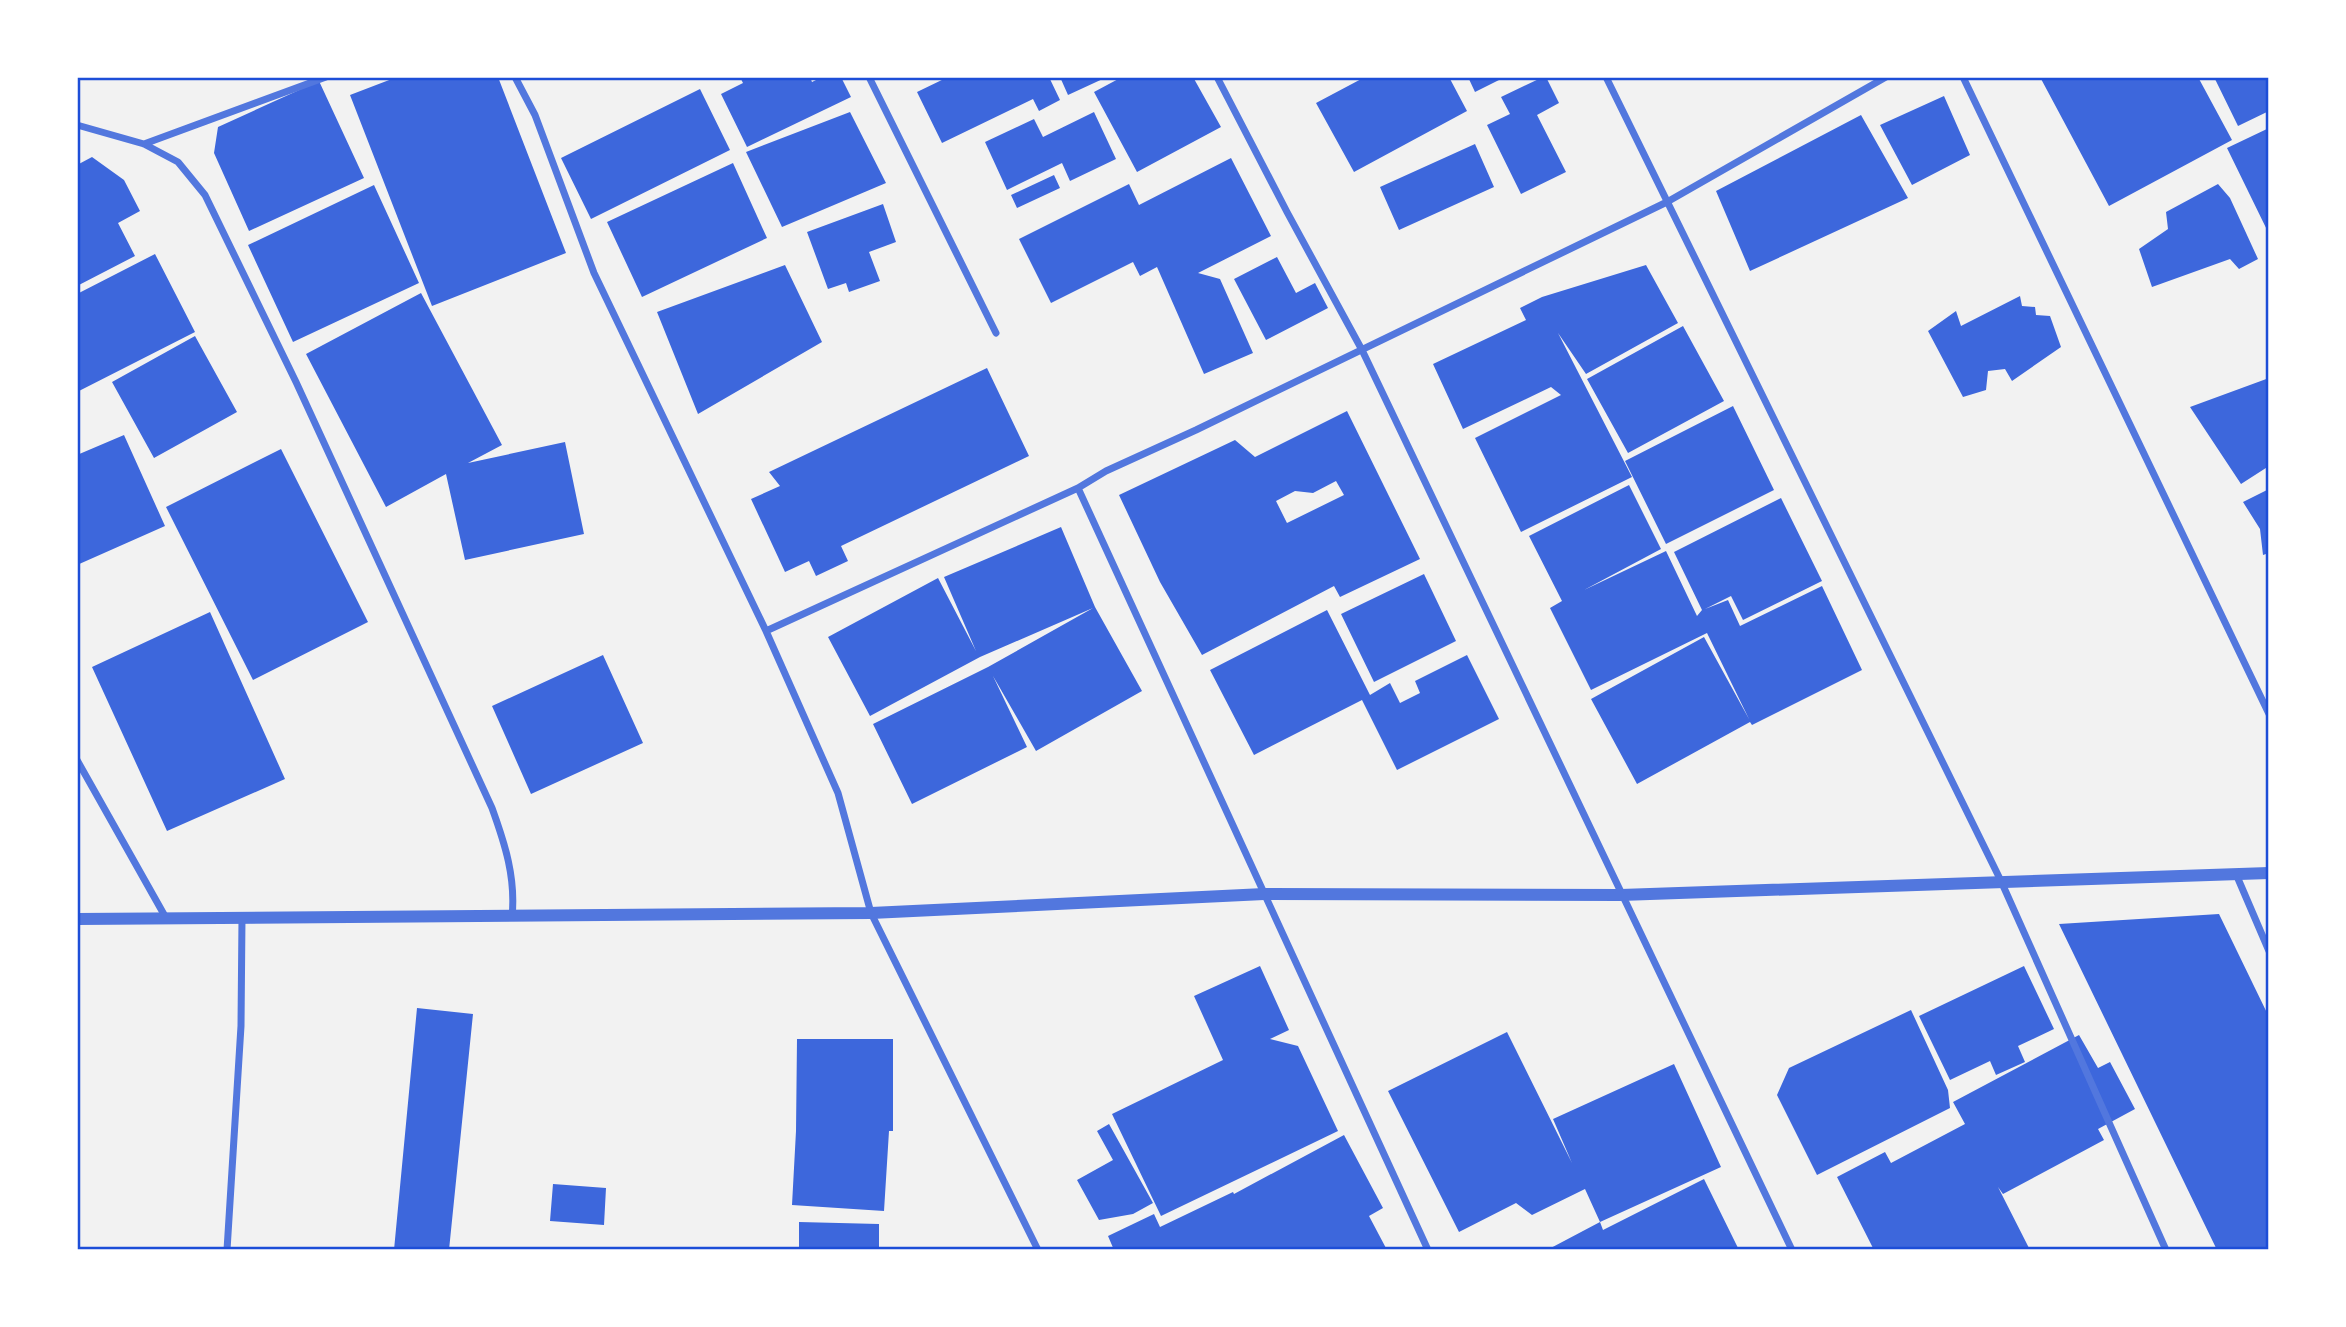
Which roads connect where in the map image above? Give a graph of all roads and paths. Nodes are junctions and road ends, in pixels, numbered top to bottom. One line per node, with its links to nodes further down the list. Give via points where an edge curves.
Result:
1 (326, 77): 9 (street)
2 (515, 77): 14 (street, via 535,115 594,272)
3 (869, 77): 11 (street)
4 (1217, 77): 12 (street)
5 (1606, 77): 10 (street)
6 (1886, 77): 10 (street)
7 (1963, 77): 15 (street)
8 (77, 125): 9 (street)
9 (144, 144): 23 (street, via 178,162 205,195 296,382 492,808 508,856 514,894)
10 (1667, 202): 12 (street); 19 (street)
11 (996, 333)
12 (1362, 350): 13 (street); 21 (street)
13 (1078, 488): 14 (street); 20 (street)
14 (766, 631): 22 (street, via 838,793)
15 (2269, 714)
16 (77, 760): 24 (street)
17 (2269, 873): 18 (street)
18 (2236, 874): 19 (street); 27 (street)
19 (2001, 881): 21 (street); 32 (street)
20 (1265, 894): 21 (street); 22 (street); 30 (street)
21 (1621, 895): 31 (street)
22 (871, 913): 23 (street); 29 (street)
23 (512, 917): 25 (street)
24 (166, 918): 25 (street); 26 (street)
25 (242, 918): 28 (street, via 241,1026)
26 (77, 919)
27 (2269, 951)
28 (228, 1250)
29 (1038, 1250)
30 (1428, 1250)
31 (1792, 1250)
32 (2166, 1250)

